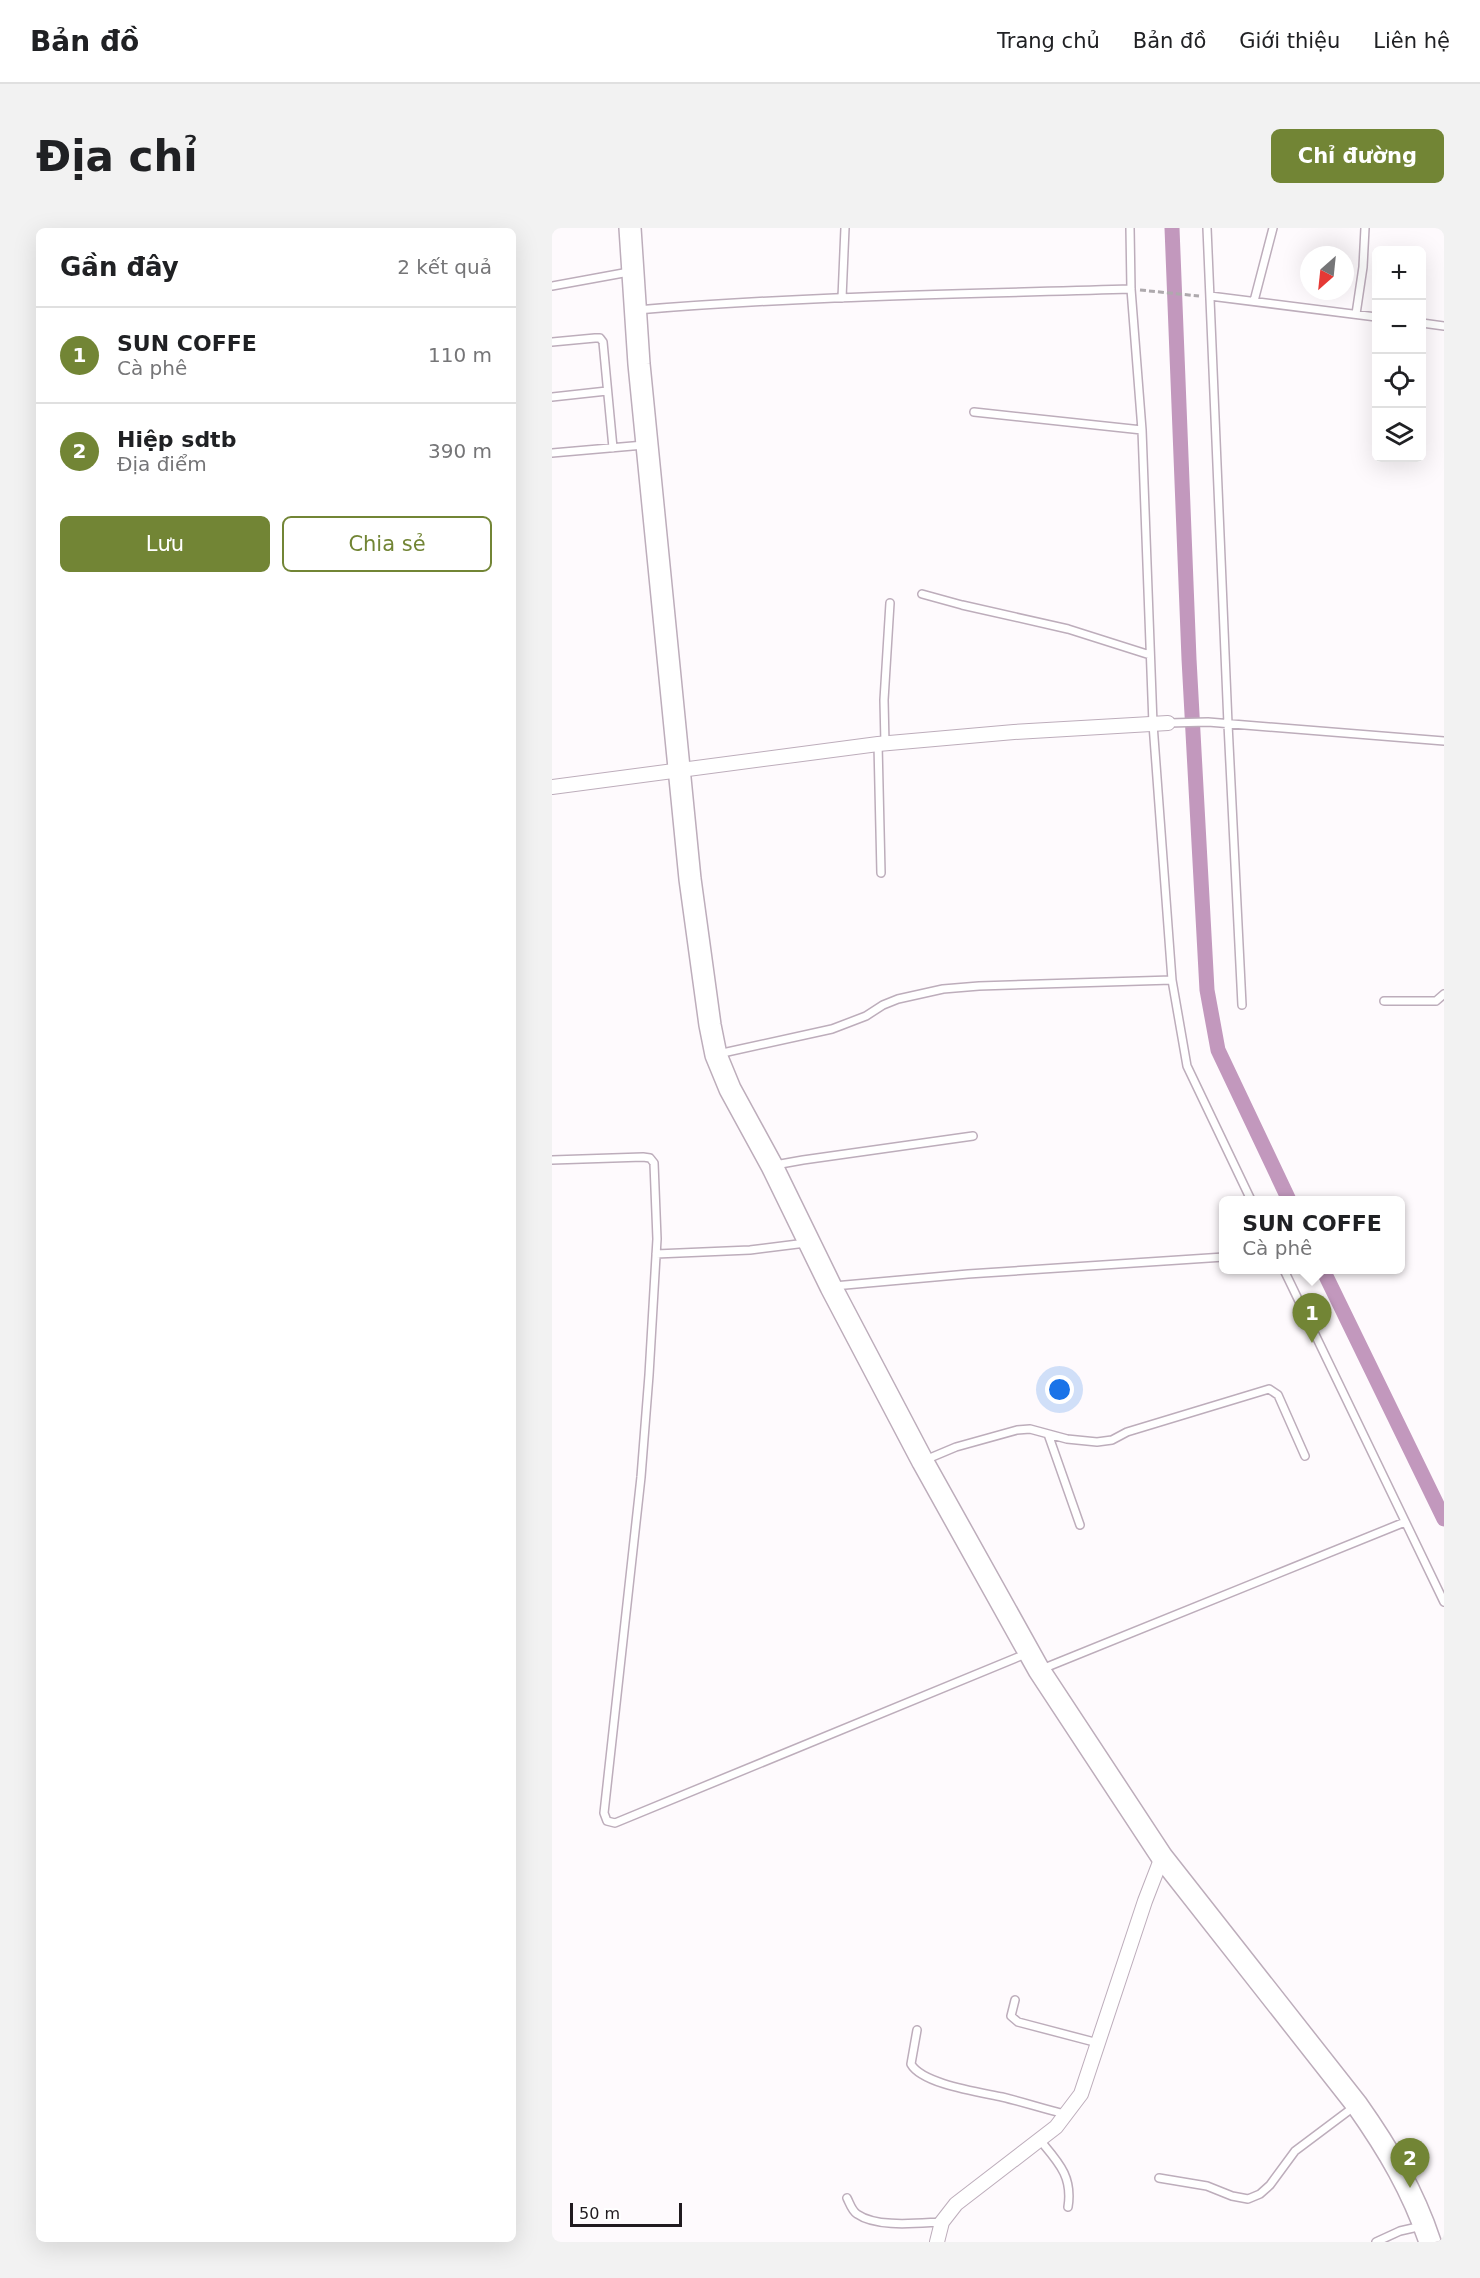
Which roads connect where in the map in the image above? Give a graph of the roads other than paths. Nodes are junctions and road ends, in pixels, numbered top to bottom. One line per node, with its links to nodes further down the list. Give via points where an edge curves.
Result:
1 (630, 228): 7 (main road)
2 (845, 228): 11 (lane)
3 (1130, 228): 9 (lane)
4 (1207, 228): 10 (lane)
5 (1273, 228): 12 (lane)
6 (1365, 228): 14 (lane)
7 (633, 271): 8 (lane); 13 (main road)
8 (552, 286)
9 (1131, 289): 11 (lane); 22 (lane)
10 (1210, 296): 12 (lane); 31 (lane)
11 (842, 298): 13 (lane)
12 (1254, 302): 14 (lane)
13 (634, 310): 23 (main road)
14 (1356, 314): 15 (lane)
15 (1372, 316)
16 (1426, 324): 17 (lane)
17 (1444, 326)
18 (552, 342): 19 (lane, via 600,338)
19 (607, 391): 20 (lane); 24 (lane)
20 (552, 397)
21 (974, 412): 22 (lane)
22 (1142, 430): 28 (lane)
23 (647, 445): 24 (lane); 34 (main road)
24 (613, 448): 25 (lane)
25 (552, 453)
26 (922, 594): 28 (lane, via 1068,629)
27 (890, 603): 33 (lane)
28 (1150, 655): 30 (lane)
29 (1167, 723): 30 (street); 31 (lane)
30 (1153, 724): 33 (street); 37 (lane)
31 (1228, 724): 32 (lane); 40 (lane)
32 (1444, 741)
33 (881, 744): 34 (street); 36 (lane)
34 (679, 771): 35 (street); 41 (main road, via 690,879)
35 (552, 788)
36 (881, 873)
37 (1172, 980): 41 (lane, via 943,989 898,999 832,1029); 45 (lane, via 1187,1066)
38 (1444, 994): 39 (lane, via 1436,1001)
39 (1384, 1001)
40 (1242, 1005)
41 (716, 1055): 44 (main road)
42 (972, 1136): 44 (lane)
43 (552, 1160): 47 (lane, via 650,1158 654,1163)
44 (772, 1166): 46 (main road)
45 (1249, 1196)
46 (810, 1243): 47 (lane); 50 (main road)
47 (656, 1254): 57 (lane, via 641,1477 604,1813 607,1821 615,1823)
48 (1219, 1257): 50 (lane)
49 (1286, 1274): 54 (lane)
50 (831, 1287): 53 (main road)
51 (1048, 1434): 52 (lane, via 1080,1441 1113,1440 1127,1432 1269,1389 1278,1395); 53 (lane, via 1017,1430 956,1447); 55 (lane)
52 (1305, 1456)
53 (923, 1462): 57 (main road)
54 (1405, 1522): 56 (lane); 57 (lane)
55 (1080, 1526)
56 (1444, 1602)
57 (1034, 1662): 58 (main road)
58 (1162, 1857): 61 (street); 62 (main road)
59 (1016, 2001): 61 (lane, via 1011,2016 1018,2022)
60 (917, 2030): 63 (lane, via 911,2064 918,2073 967,2090)
61 (1098, 2043): 63 (street, via 1081,2094)
62 (1358, 2105): 65 (lane, via 1295,2151 1270,2185 1248,2199 1207,2186); 69 (main road, via 1410,2188)
63 (1065, 2114): 64 (street, via 1056,2127)
64 (1039, 2139): 67 (lane, via 1068,2180); 68 (street, via 956,2204)
65 (1159, 2178)
66 (847, 2198): 68 (lane, via 855,2213 868,2220)
67 (1068, 2207)
68 (942, 2222): 70 (street)
69 (1427, 2234): 71 (lane, via 1400,2231)
70 (937, 2242)
71 (1376, 2242)

